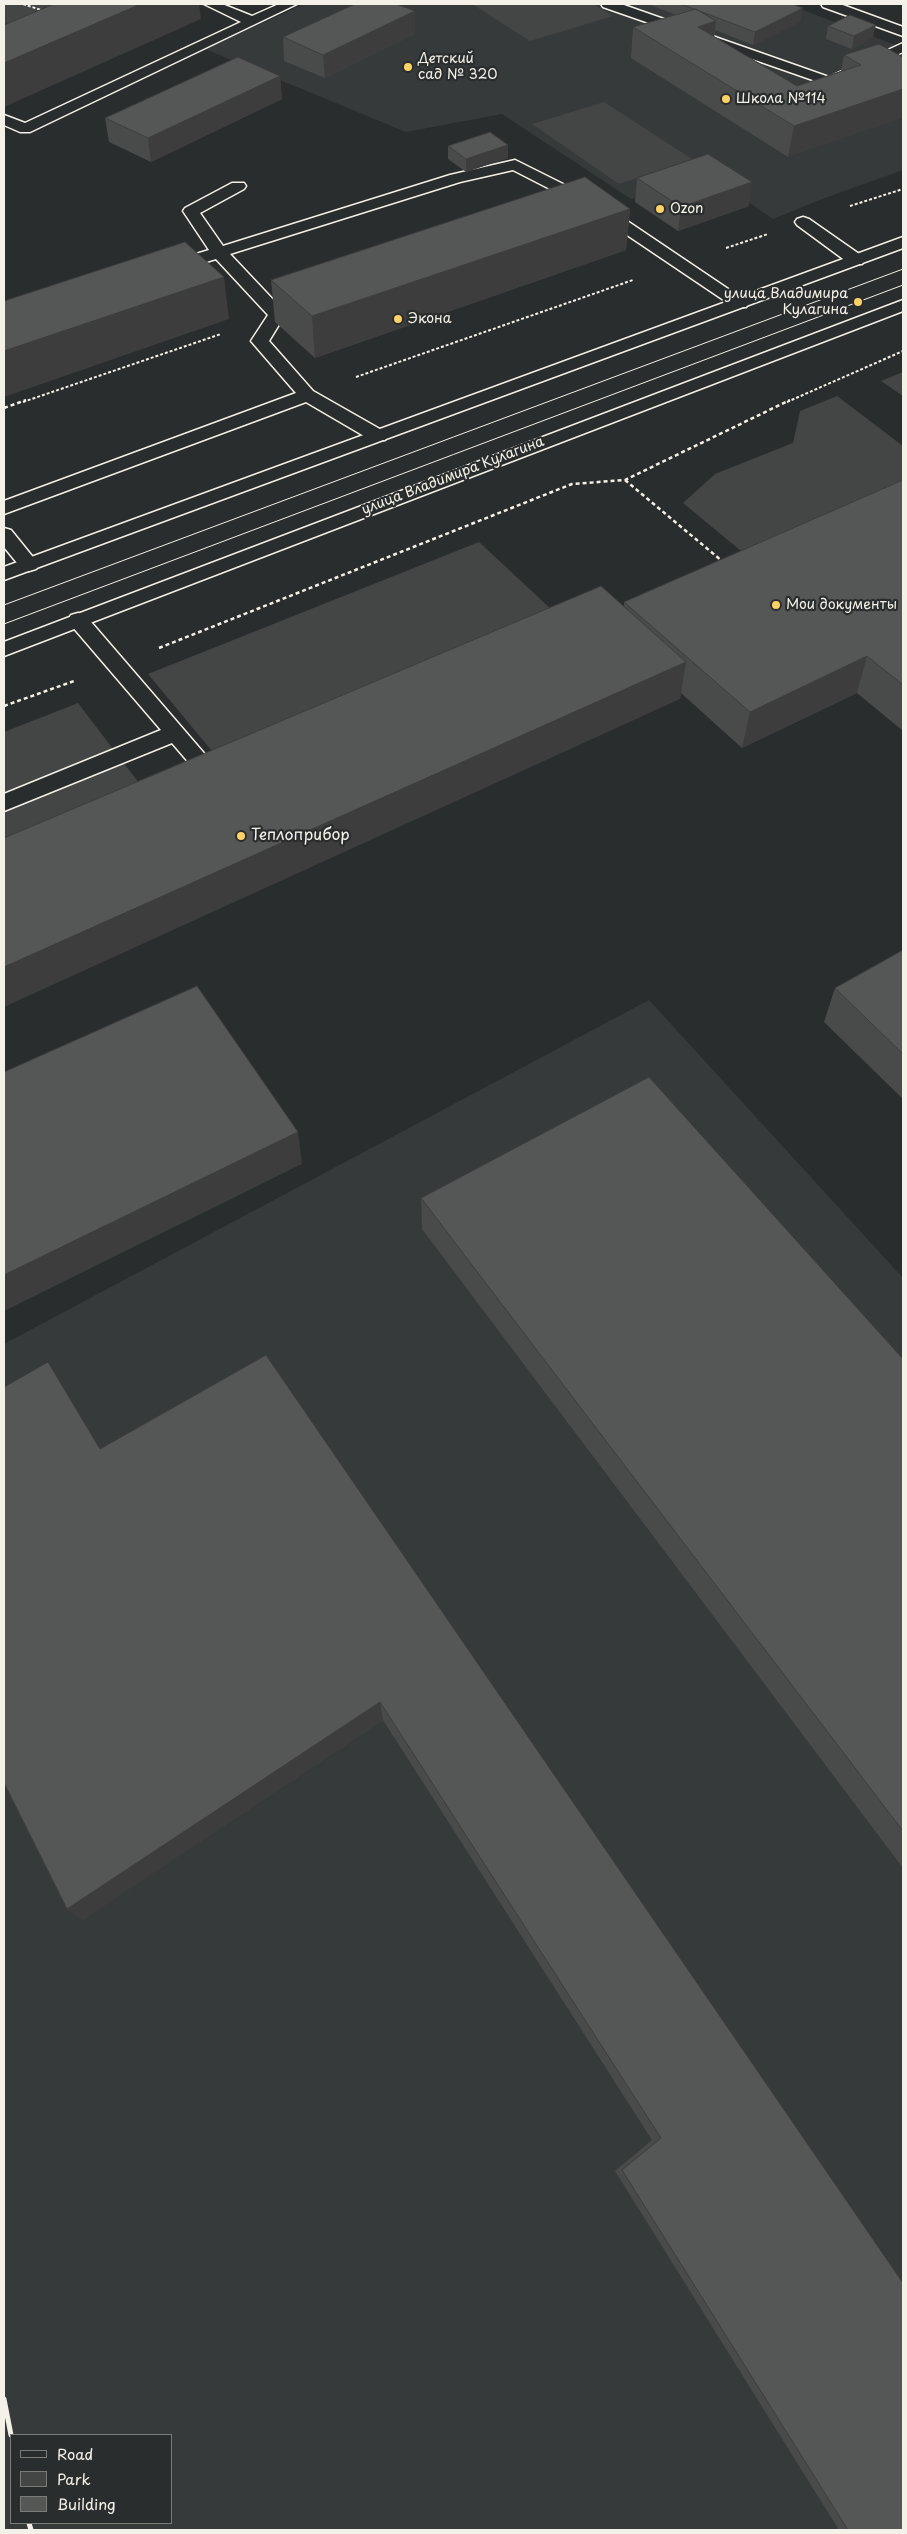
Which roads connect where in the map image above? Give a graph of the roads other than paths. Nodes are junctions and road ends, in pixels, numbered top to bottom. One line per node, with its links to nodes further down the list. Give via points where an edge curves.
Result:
1 (211, 4): 7 (main road)
2 (290, 4): 7 (main road)
3 (608, 4): 9 (main road, via 830,82)
4 (828, 4): 6 (main road)
5 (866, 4): 6 (main road)
6 (852, 13): 8 (main road)
7 (250, 21): 10 (main road, via 25,129)
8 (903, 32)
9 (903, 47)
10 (4, 118)
11 (238, 186): 16 (main road, via 191,211)
12 (592, 206): 13 (main road); 16 (main road, via 515,165 456,178); 20 (main road)
13 (574, 212)
14 (803, 222): 17 (main road)
15 (903, 242): 17 (main road)
16 (218, 251): 18 (main road); 22 (main road)
17 (856, 260): 20 (main road)
18 (153, 274)
19 (323, 298): 22 (main road)
20 (740, 303): 24 (main road)
21 (903, 305): 29 (main road, улица Владимира Кулагина)
22 (277, 314): 23 (main road, via 260,341)
23 (307, 395): 24 (main road); 25 (main road)
24 (378, 436): 27 (main road)
25 (4, 508)
26 (4, 534): 27 (main road)
27 (29, 565): 28 (main road)
28 (4, 574)
29 (78, 620): 30 (main road, улица Владимира Кулагина); 31 (main road)
30 (4, 648)
31 (175, 733): 32 (main road); 33 (main road)
32 (204, 766)
33 (4, 803)

